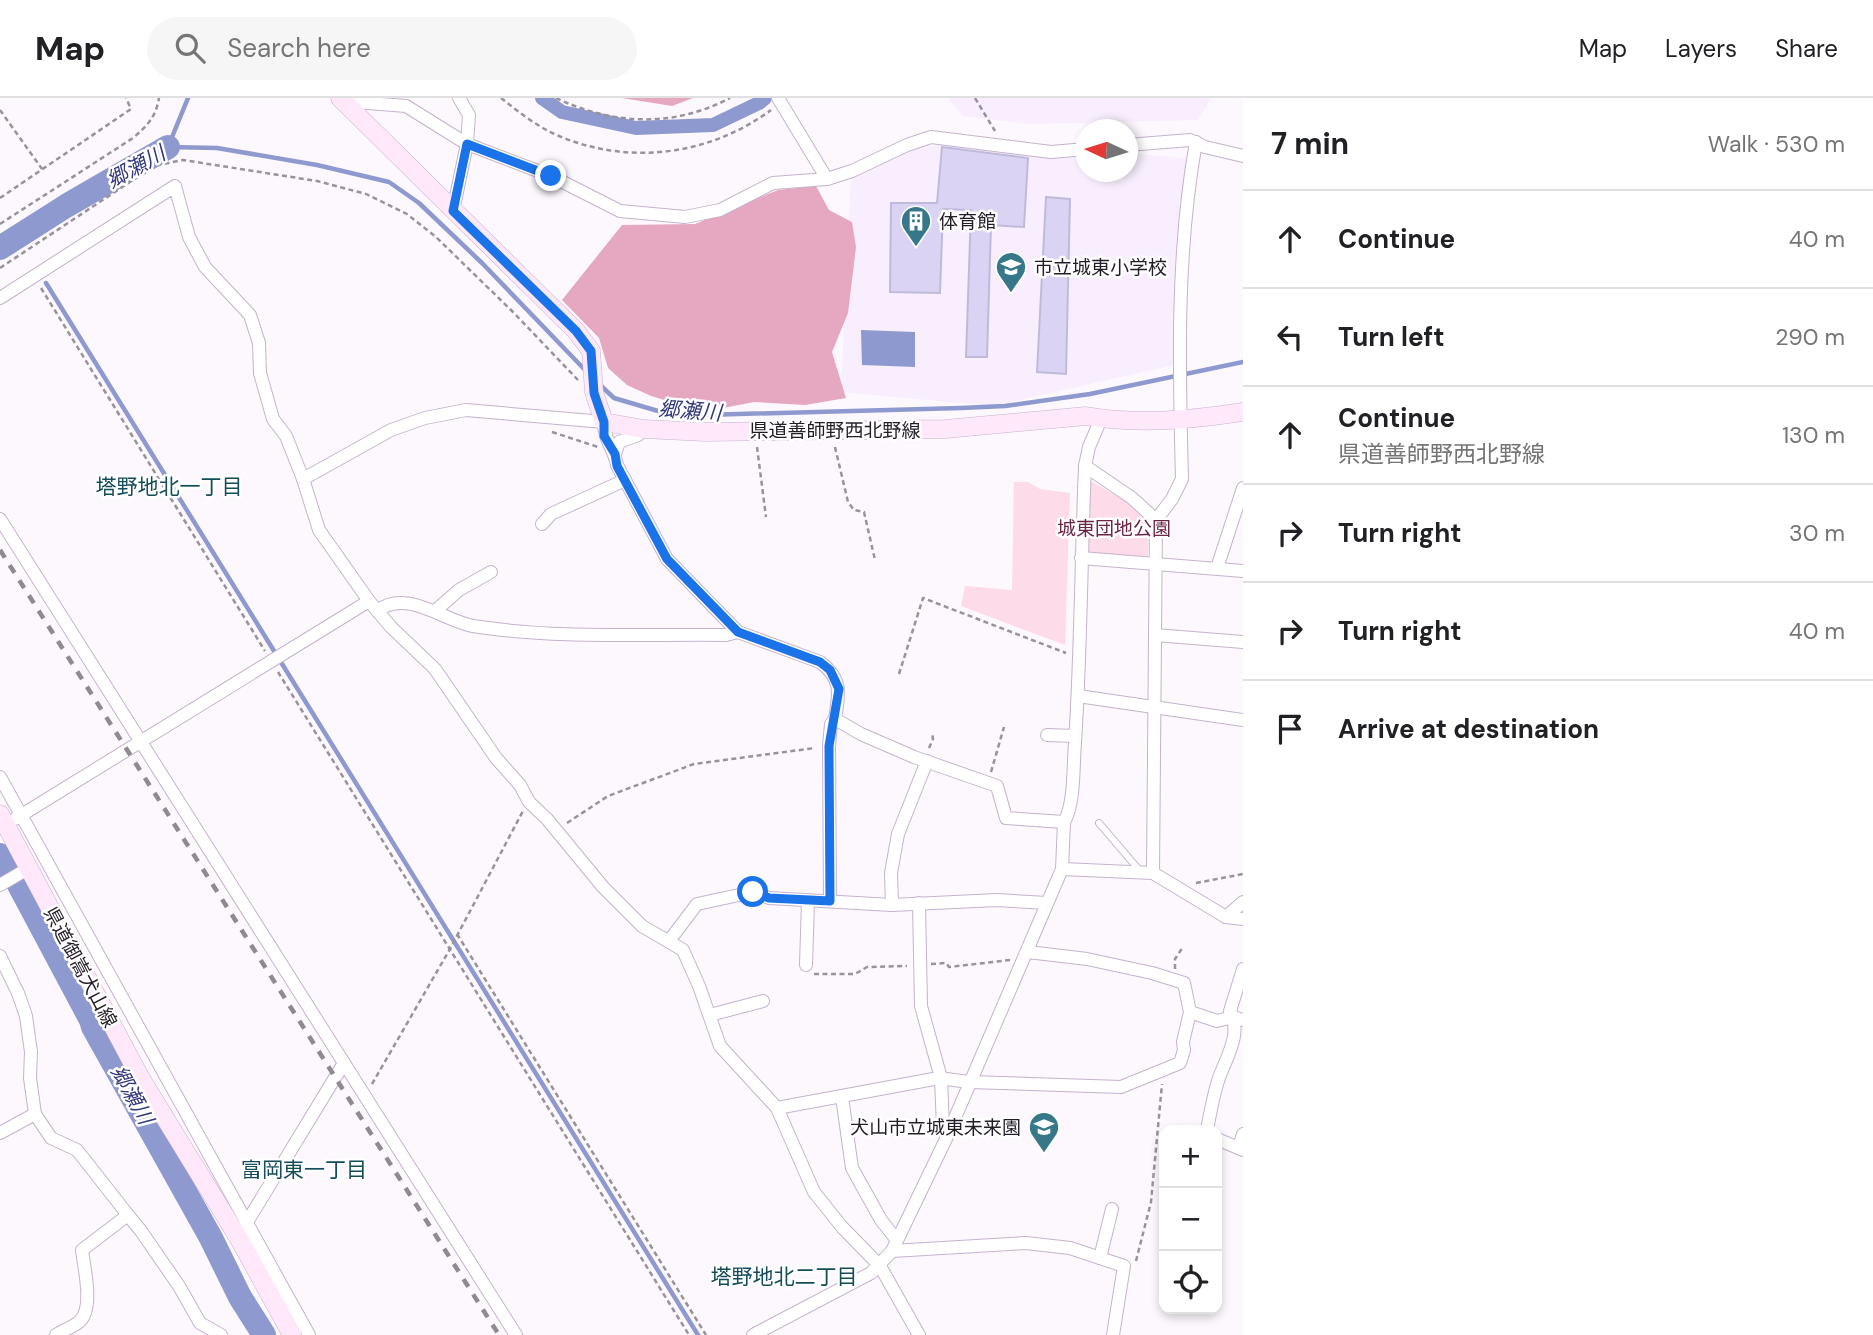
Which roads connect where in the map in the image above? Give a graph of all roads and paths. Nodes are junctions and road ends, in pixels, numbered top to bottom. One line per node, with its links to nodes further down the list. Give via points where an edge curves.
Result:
1 (126, 98): 17 (path, via 131,109)
2 (159, 98): 21 (path, via 148,125 133,138)
3 (459, 98): 12 (street, via 469,115)
4 (501, 98): 9 (path, via 559,136 606,150 647,153 724,138 748,127)
5 (556, 98): 6 (path, via 599,115 641,120 680,117)
6 (730, 98)
7 (975, 98): 14 (path)
8 (341, 100): 12 (street, via 406,106); 20 (main road)
9 (780, 100): 18 (street)
10 (0, 110): 17 (path)
11 (1196, 142): 13 (street); 16 (street); 29 (street, via 1182,238)
12 (467, 144): 18 (street, via 551,176 620,211 654,215 685,217 720,209 773,183); 20 (street)
13 (1138, 144)
14 (1001, 145): 15 (street, via 1051,152); 18 (street, via 931,137)
15 (1075, 150)
16 (1243, 156)
17 (42, 169): 19 (path)
18 (827, 179)
19 (0, 198)
20 (453, 211): 25 (main road, via 576,331 591,351)
21 (0, 224)
22 (0, 268): 25 (path, via 153,166 183,160 317,181 366,194 407,214)
23 (33, 276): 24 (street); 36 (street, via 175,186 188,237 205,267 250,315 273,419 286,436); 55 (path)
24 (0, 298)
25 (594, 393): 30 (main road)
26 (1243, 412): 29 (main road, 県道善師野西北野線)
27 (543, 417): 30 (street); 34 (path, via 550,431); 36 (street, via 466,410 425,418 391,430)
28 (1101, 419): 29 (main road, 県道善師野西北野線); 32 (main road, 県道善師野西北野線, via 1086,416 946,429); 35 (street)
29 (1180, 421): 41 (street, via 1182,479)
30 (604, 422): 31 (main road, 県道善師野西北野線); 34 (street, via 604,436)
31 (645, 429): 33 (main road, 県道善師野西北野線); 34 (street)
32 (835, 429): 33 (main road, 県道善師野西北野線); 44 (path, via 835,450 848,502 854,510 864,512)
33 (754, 430): 39 (path)
34 (612, 449): 37 (street)
35 (1085, 466): 41 (street); 43 (street)
36 (303, 479): 49 (street, via 319,530)
37 (625, 480): 42 (street, via 551,514); 51 (street, via 667,559)
38 (1243, 488): 46 (street)
39 (766, 517)
40 (0, 519): 65 (street)
41 (1156, 520): 45 (street)
42 (542, 524)
43 (1081, 558): 45 (street); 54 (street)
44 (875, 561)
45 (1154, 564): 46 (street); 52 (street)
46 (1217, 568): 47 (street)
47 (1243, 571)
48 (491, 572): 50 (street, via 459,590)
49 (373, 606): 50 (street, via 411,605); 55 (street); 70 (street, via 435,668)
50 (435, 611): 51 (street, via 469,625 548,634)
51 (738, 632): 59 (street, via 820,662 830,670 839,689)
52 (1155, 635): 53 (street); 58 (street)
53 (1243, 642)
54 (1080, 654): 56 (path, via 1061,653 923,598); 57 (street)
55 (271, 660): 65 (street); 92 (path)
56 (898, 674)
57 (1078, 696): 58 (street); 64 (street)
58 (1153, 708): 60 (street); 77 (street)
59 (835, 719): 66 (street); 67 (street)
60 (1243, 720)
61 (1004, 727): 69 (path)
62 (932, 732): 67 (path)
63 (1046, 735): 64 (street)
64 (1075, 736): 72 (street)
65 (140, 741): 71 (street); 102 (street)
66 (829, 746): 74 (path, via 694,764 608,796); 82 (street)
67 (925, 761): 69 (street); 86 (street, via 898,834)
68 (0, 777): 71 (street)
69 (988, 782): 72 (street, via 996,786 1006,818)
70 (528, 802): 74 (street); 89 (path)
71 (9, 818): 76 (main road, 県道御嵩犬山線); 118 (street)
72 (1064, 822): 75 (street)
73 (1098, 822): 77 (lane)
74 (556, 831): 90 (street, via 642,926)
75 (1062, 869): 77 (street); 84 (street)
76 (25, 871): 79 (street); 118 (main road, 県道御嵩犬山線, via 140,1077)
77 (1147, 872): 80 (street)
78 (1243, 874): 80 (path)
79 (0, 885)
80 (1176, 887): 87 (street)
81 (808, 901): 82 (street); 90 (street, via 753,892 696,904); 95 (street)
82 (830, 901): 86 (street)
83 (1243, 902): 87 (street)
84 (1047, 903): 85 (street); 93 (street)
85 (919, 904): 86 (street); 104 (street, via 921,1006)
86 (891, 905)
87 (1226, 917): 88 (street)
88 (1243, 919)
89 (457, 934): 92 (path); 129 (path)
90 (669, 941): 100 (street, via 683,950)
91 (1182, 947): 97 (path, via 1175,959)
92 (450, 948): 106 (path); 128 (path)
93 (1028, 952): 97 (street, via 1087,959); 105 (street)
94 (0, 956): 109 (street, via 26,1016)
95 (806, 965)
96 (1243, 969): 101 (street, via 1230,1011)
97 (1174, 979): 99 (street, via 1184,983)
98 (764, 1001): 100 (street)
99 (1190, 1012): 101 (street, via 1217,1021); 103 (street, via 1180,1063)
100 (709, 1015): 108 (street, via 720,1046)
101 (1238, 1019): 110 (street)
102 (344, 1063): 106 (street); 118 (street)
103 (1163, 1071): 105 (street, via 1121,1087); 122 (path, via 1151,1202 1135,1265)
104 (942, 1078): 105 (street); 107 (street); 113 (street)
105 (969, 1082): 113 (street)
106 (365, 1096): 127 (street)
107 (842, 1097): 108 (street); 119 (street, via 852,1168)
108 (777, 1108): 121 (street, via 814,1192)
109 (35, 1114): 111 (street); 117 (street, via 51,1138 77,1150)
110 (1208, 1125)
111 (0, 1133)
112 (1243, 1133): 115 (street)
113 (947, 1136): 119 (street)
114 (1222, 1141): 115 (street)
115 (1241, 1149)
116 (1112, 1209): 120 (street)
117 (128, 1215): 123 (street, via 82,1250 86,1308 80,1320); 124 (street, via 200,1323)
118 (243, 1229): 125 (main road, 県道御嵩犬山線); 126 (street)
119 (894, 1245): 120 (street, via 1026,1243 1070,1248); 121 (street)
120 (1100, 1258): 122 (street)
121 (880, 1266): 130 (street); 131 (street)
122 (1124, 1266): 132 (street)
123 (56, 1335)
124 (221, 1335)
125 (292, 1335)
126 (309, 1335)
127 (516, 1335)
128 (689, 1335)
129 (706, 1335)
130 (753, 1335)
131 (919, 1335)
132 (1113, 1335)

